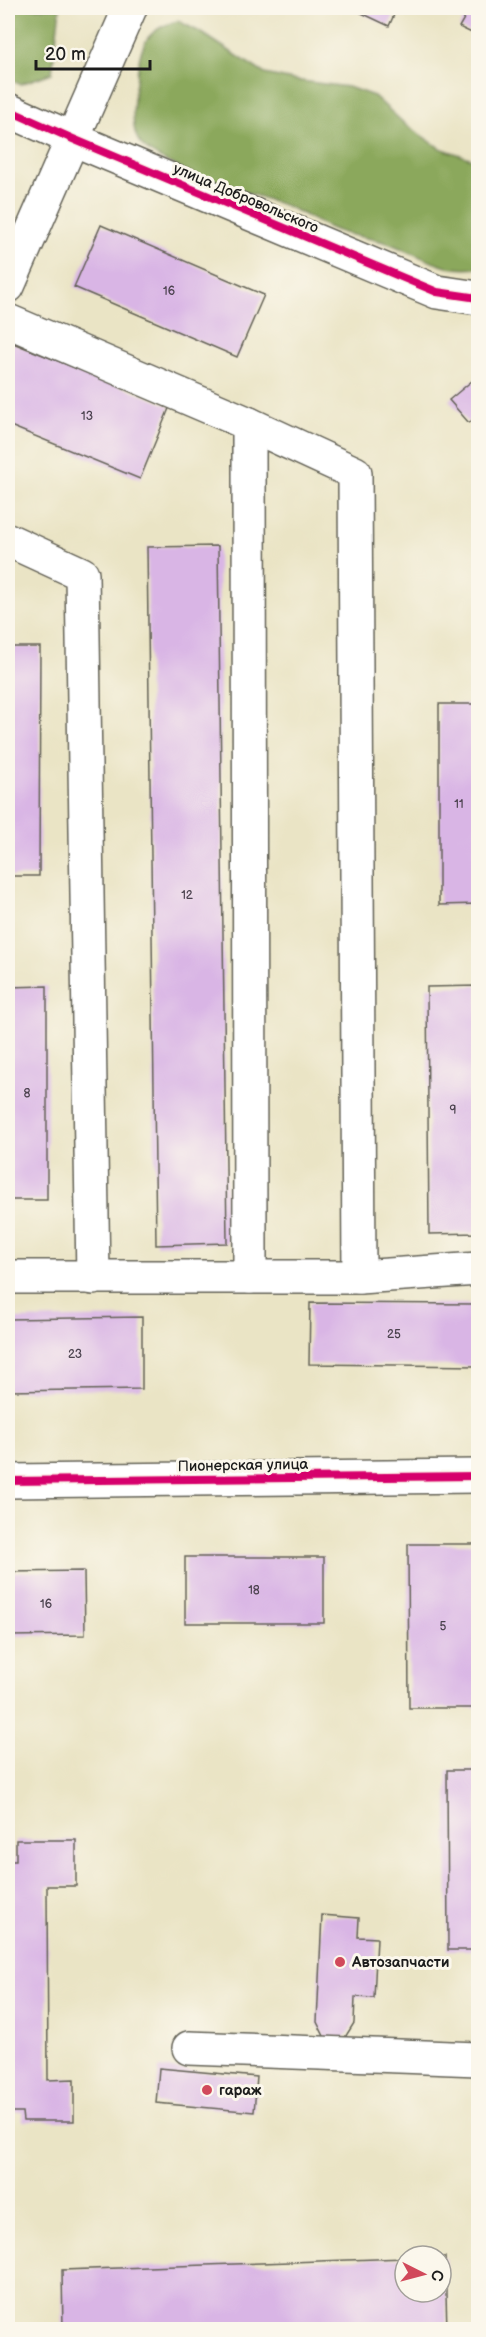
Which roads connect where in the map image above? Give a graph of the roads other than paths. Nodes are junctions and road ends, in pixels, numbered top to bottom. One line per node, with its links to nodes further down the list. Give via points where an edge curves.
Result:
1 (130, 8): 3 (street)
2 (8, 110): 3 (street, улица Добровольского)
3 (73, 140): 4 (street); 5 (street, улица Добровольского, via 437,292)
4 (8, 286)
5 (478, 298)
6 (8, 321): 7 (street)
7 (249, 424): 11 (street); 12 (street, via 355,473)
8 (8, 540): 13 (street, via 82,574)
9 (478, 1269): 12 (street)
10 (8, 1277): 13 (street)
11 (250, 1277): 12 (street); 13 (street)
12 (359, 1277)
13 (93, 1278)
14 (478, 1476): 15 (street, Пионерская улица)
15 (8, 1481)
16 (189, 2048): 17 (street)
17 (478, 2059)

